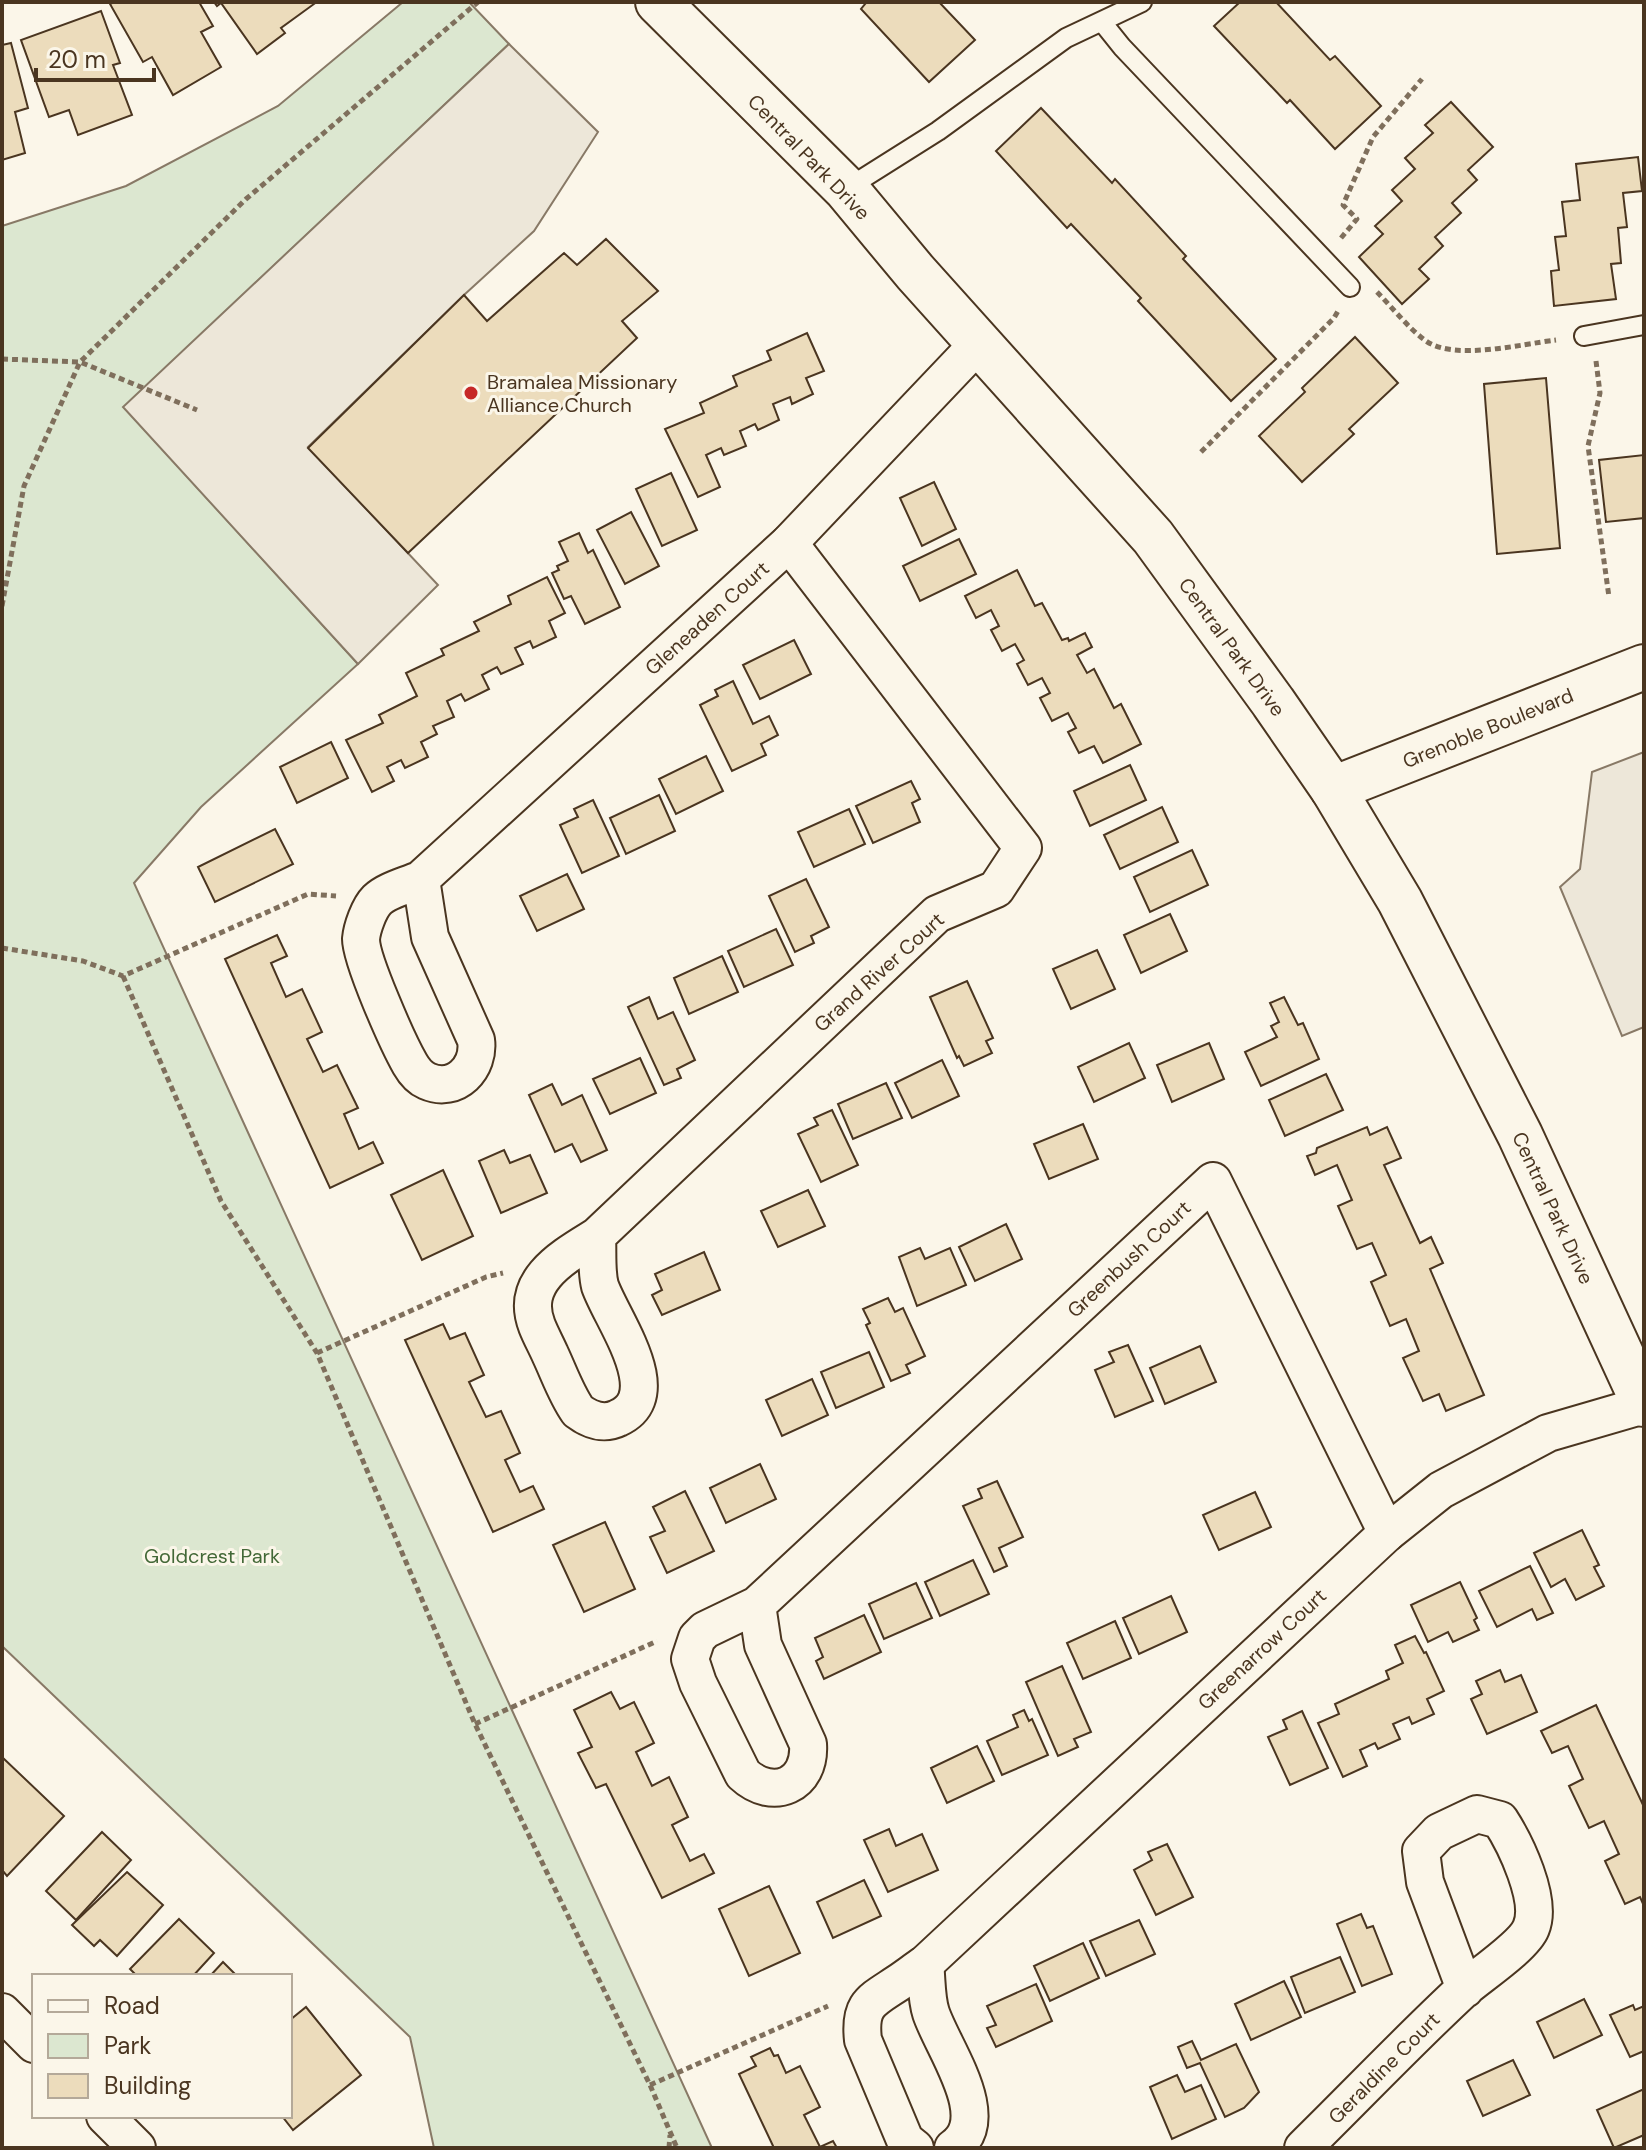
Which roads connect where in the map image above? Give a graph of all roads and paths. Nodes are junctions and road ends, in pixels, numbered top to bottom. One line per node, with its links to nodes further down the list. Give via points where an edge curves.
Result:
1 (478, 2): 12 (path, via 246,199)
2 (658, 2): 6 (street, Central Park Drive)
3 (1142, 2): 4 (lane)
4 (1102, 22): 6 (lane, via 1066,38 938,131); 7 (lane)
5 (1422, 79): 7 (path, via 1373,137 1343,205 1357,219 1335,246)
6 (846, 189): 10 (street, Central Park Drive)
7 (1354, 280): 9 (path, via 1442,349); 14 (path, via 1334,318)
8 (1644, 325): 9 (lane)
9 (1588, 336): 16 (path, via 1600,393 1588,446)
10 (979, 343): 15 (street, Gleneaden Court); 19 (street, Central Park Drive, via 1153,537)
11 (2, 359): 12 (path)
12 (80, 362): 13 (path); 17 (path, via 24,486)
13 (197, 410)
14 (1201, 452)
15 (789, 543): 20 (street, Gleneaden Court); 24 (street, Grand River Court, via 1023,848 996,889 937,914)
16 (1609, 597)
17 (2, 606)
18 (1644, 667): 19 (street, Grenoble Boulevard)
19 (1333, 789): 27 (street, Central Park Drive, via 1400,901 1513,1121)
20 (421, 879): 21 (street, Gleneaden Court); 21 (street, via 430,937 478,1051 469,1072 449,1084 427,1081 411,1065 371,975 361,940)
21 (378, 899): 23 (path, via 308,894)
22 (2, 948): 23 (path, via 83,961)
23 (123, 976): 26 (path, via 221,1201)
24 (597, 1236): 25 (street, Grand River Court); 25 (street, Grand River Court, via 599,1283 640,1379 637,1402 620,1418 598,1421 578,1411 536,1324 536,1290)
25 (555, 1262): 26 (path, via 486,1277)
26 (317, 1353): 31 (path)
27 (1644, 1404): 28 (street, Greenarrow Court, via 1548,1433 1441,1490)
28 (1387, 1533): 29 (street, Greenbush Court, via 1213,1181); 32 (street, Greenarrow Court)
29 (757, 1605): 30 (street, Greenbush Court); 30 (street, via 763,1645 808,1744 805,1768 788,1785 764,1788 743,1774 690,1659)
30 (705, 1630): 31 (path, via 663,1639)
31 (475, 1724): 37 (path)
32 (925, 1964): 34 (street, Greenarrow Court); 44 (street, via 930,2010 971,2109 967,2133)
33 (1465, 1989): 45 (street, Geraldine Court)
34 (872, 1999): 37 (path, via 831,2005); 43 (street, via 864,2012 863,2040 905,2140)
35 (2, 2012): 36 (street)
36 (32, 2042)
37 (650, 2085): 39 (path)
38 (107, 2118): 40 (street)
39 (670, 2134): 41 (path); 42 (path)
40 (137, 2148)
41 (669, 2148)
42 (677, 2148)
43 (915, 2148)
44 (953, 2148)
45 (1303, 2148)

